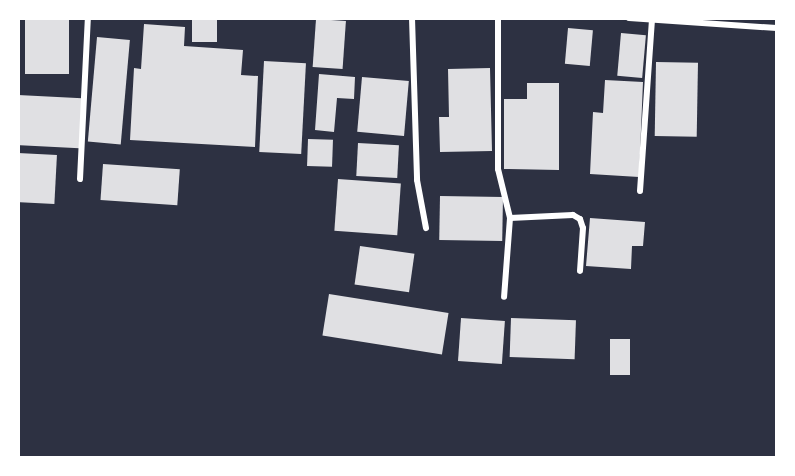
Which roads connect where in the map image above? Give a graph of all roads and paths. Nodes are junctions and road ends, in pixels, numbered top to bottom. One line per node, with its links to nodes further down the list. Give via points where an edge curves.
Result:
1 (88, 18): 7 (street)
2 (412, 18): 10 (street, via 417,180)
3 (498, 18): 9 (street, via 498,169)
4 (629, 18): 5 (street)
5 (652, 20): 6 (street); 8 (street)
6 (777, 28)
7 (81, 179)
8 (640, 192)
9 (510, 218): 11 (street, via 573,215 579,219 583,228); 12 (street)
10 (426, 228)
11 (580, 271)
12 (504, 297)

